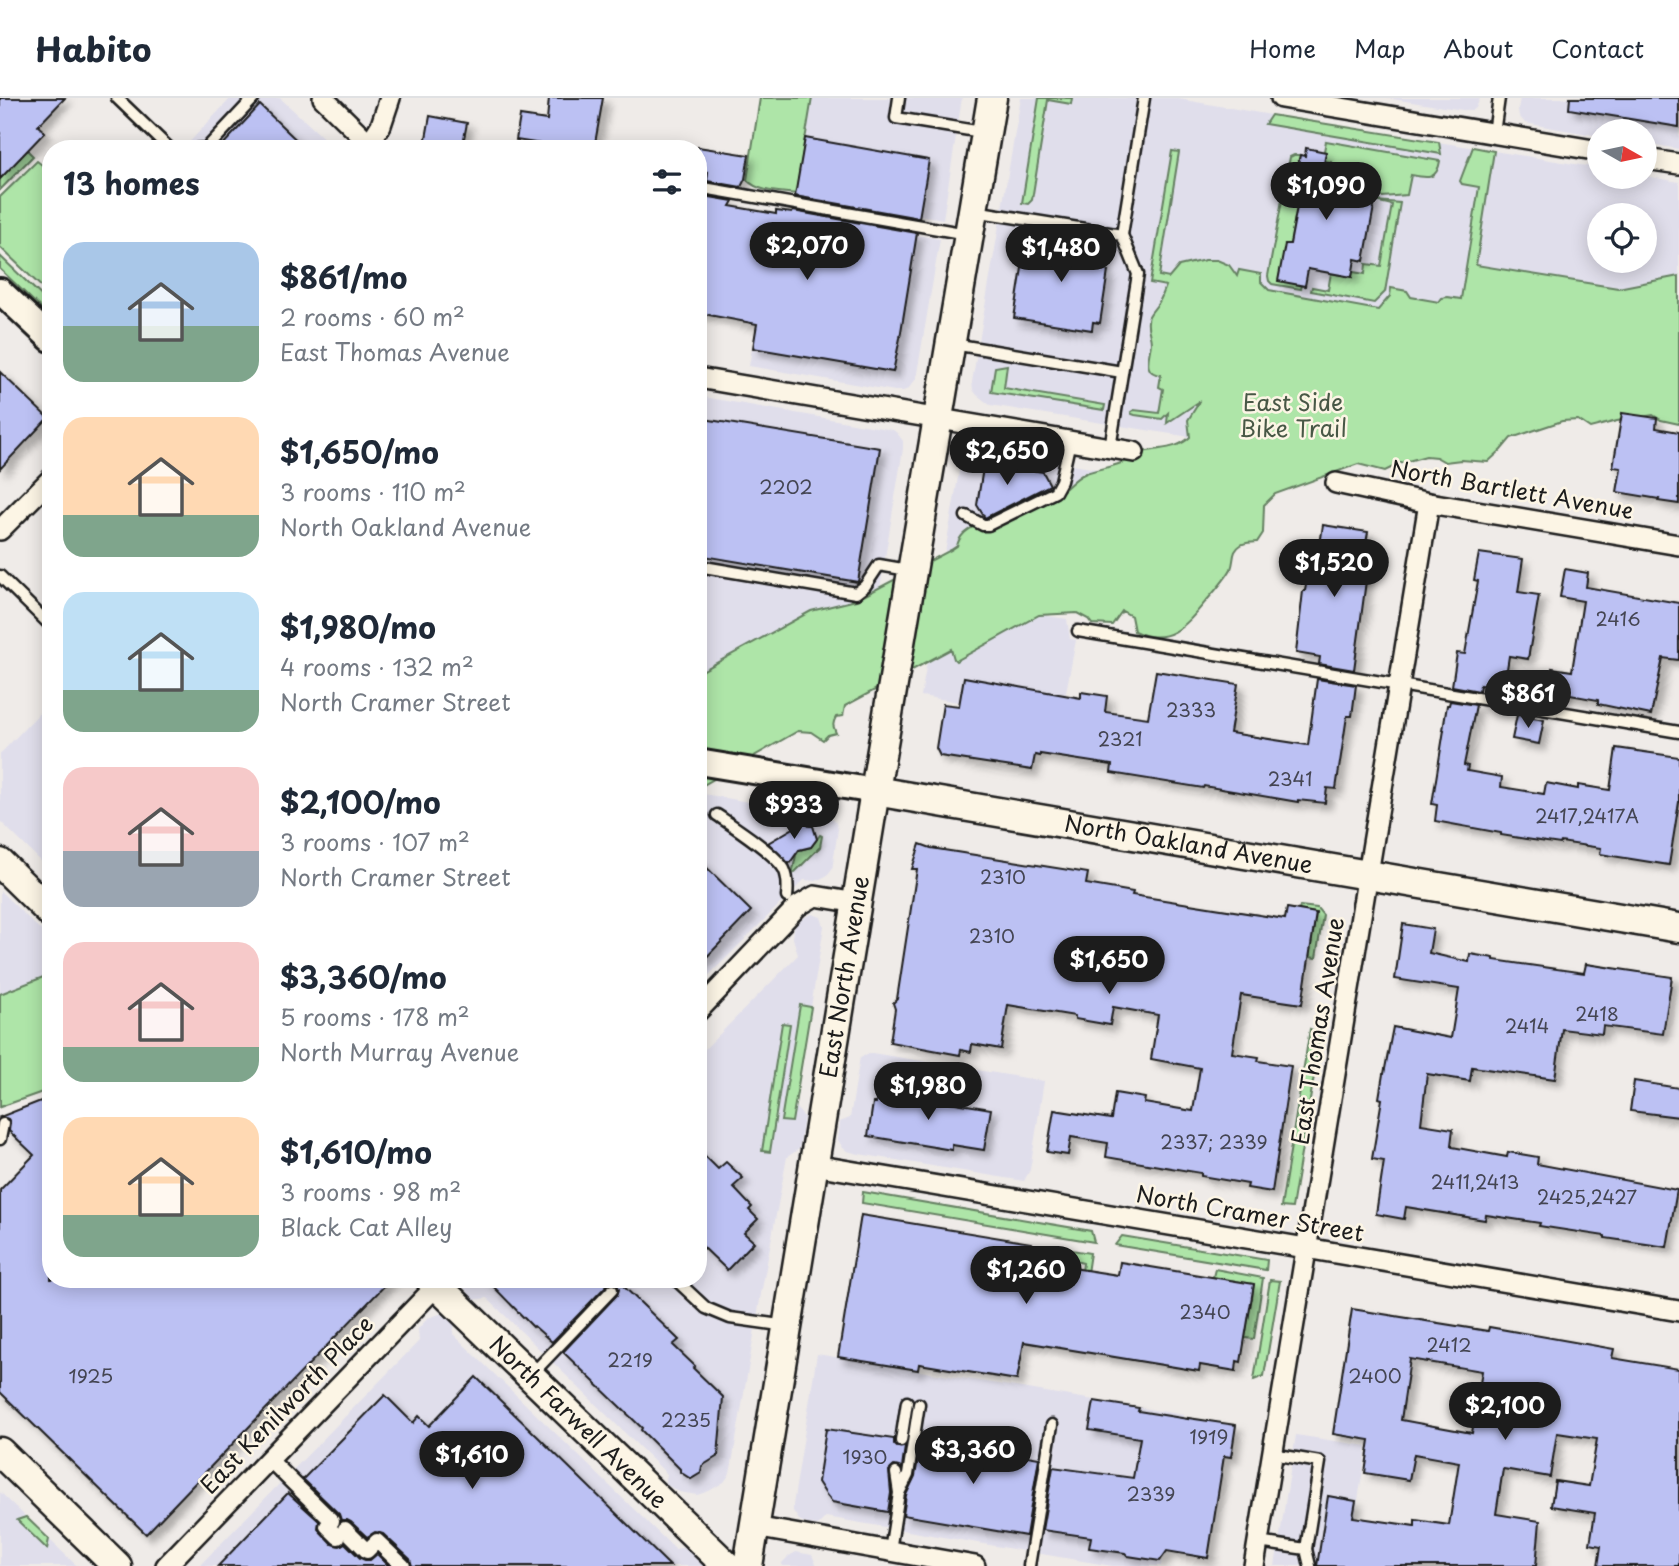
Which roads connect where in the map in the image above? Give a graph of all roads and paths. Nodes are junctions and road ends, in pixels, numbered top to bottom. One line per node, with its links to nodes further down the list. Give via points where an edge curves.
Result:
1 (117, 98): 12 (lane)
2 (254, 98): 13 (lane)
3 (323, 98): 14 (street)
4 (390, 98): 15 (street)
5 (899, 98): 10 (lane, via 896,118)
6 (992, 98): 10 (main road, East North Avenue)
7 (1144, 98): 21 (lane)
8 (1281, 98): 11 (street)
9 (1499, 98): 11 (lane)
10 (986, 133): 20 (main road, East North Avenue)
11 (1494, 133): 16 (street)
12 (161, 140)
13 (215, 140)
14 (364, 140)
15 (374, 140)
16 (1587, 149)
17 (1657, 161): 18 (street)
18 (1679, 164)
19 (707, 188): 20 (lane)
20 (971, 223): 21 (lane); 24 (main road, East North Avenue)
21 (1122, 234): 25 (lane, via 1138,274)
22 (0, 290): 23 (street)
23 (42, 330)
24 (951, 344): 25 (lane); 27 (main road, East North Avenue)
25 (1122, 372): 29 (lane)
26 (707, 380): 27 (street)
27 (938, 420): 28 (street); 38 (main road, East North Avenue)
28 (1070, 442): 29 (street); 34 (lane, via 1062,481 1055,492 988,524)
29 (1110, 448): 30 (street)
30 (1134, 452)
31 (1336, 483): 33 (street, North Bartlett Avenue)
32 (42, 488): 35 (street)
33 (1429, 503): 36 (street, North Bartlett Avenue); 42 (street, East Thomas Avenue)
34 (966, 516)
35 (0, 530)
36 (1679, 545)
37 (707, 568): 38 (lane, via 856,593 866,586 878,565)
38 (912, 571): 45 (main road, East North Avenue)
39 (0, 576): 40 (lane)
40 (42, 617)
41 (1078, 631): 42 (lane)
42 (1399, 684): 43 (lane); 48 (street, East Thomas Avenue)
43 (1679, 732)
44 (707, 764): 45 (street, North Oakland Avenue)
45 (875, 791): 48 (main road, North Oakland Avenue); 50 (main road, East North Avenue)
46 (717, 815): 49 (lane, via 783,868)
47 (0, 863): 51 (main road)
48 (1368, 875): 52 (main road, North Oakland Avenue); 57 (street, East Thomas Avenue)
49 (787, 897)
50 (857, 903): 53 (street, via 815,896 798,906); 56 (main road, East North Avenue)
51 (42, 904)
52 (1679, 928)
53 (707, 1002)
54 (3, 1124): 55 (lane)
55 (0, 1139)
56 (814, 1165): 57 (street, North Cramer Street); 63 (main road, East North Avenue)
57 (1306, 1248): 62 (street, North Cramer Street); 70 (street, East Thomas Avenue)
58 (429, 1288): 71 (street, East Kenilworth Place)
59 (443, 1288): 64 (main road, North Farwell Avenue)
60 (685, 1288): 63 (lane, via 706,1308 730,1318)
61 (612, 1290): 64 (lane)
62 (1679, 1311)
63 (787, 1326): 74 (main road, East North Avenue)
64 (530, 1376): 81 (main road, North Farwell Avenue)
65 (907, 1402): 68 (lane)
66 (919, 1404): 73 (lane, via 908,1475)
67 (1052, 1425): 84 (lane)
68 (901, 1441)
69 (0, 1452): 78 (main road)
70 (1272, 1454): 75 (street, East Thomas Avenue); 76 (lane, via 1320,1462)
71 (269, 1459): 79 (street, East Kenilworth Place); 80 (street, via 332,1521 327,1526 367,1551 377,1541)
72 (896, 1473): 73 (lane)
73 (900, 1493): 77 (lane)
74 (755, 1527): 77 (street); 82 (main road, East North Avenue)
75 (1258, 1542): 76 (lane); 85 (street, East Thomas Avenue)
76 (1306, 1549): 86 (lane)
77 (890, 1551): 83 (street)
78 (117, 1566)
79 (166, 1566)
80 (403, 1566)
81 (727, 1566)
82 (748, 1566)
83 (975, 1566)
84 (1029, 1566)
85 (1254, 1566)
86 (1310, 1566)

